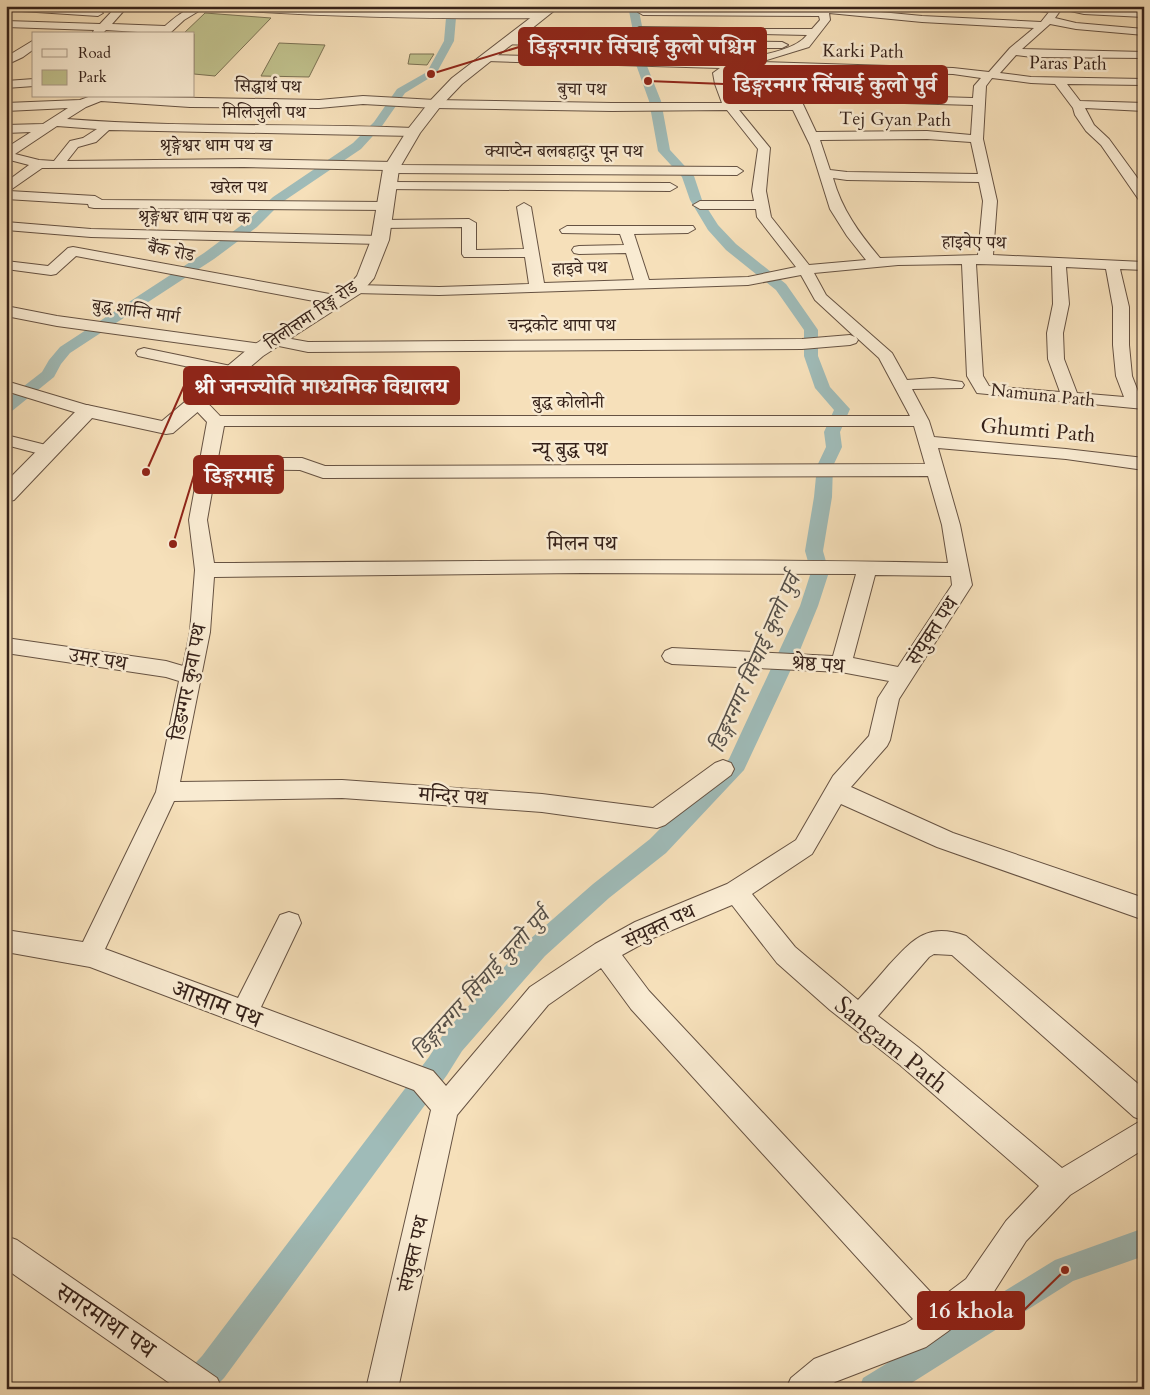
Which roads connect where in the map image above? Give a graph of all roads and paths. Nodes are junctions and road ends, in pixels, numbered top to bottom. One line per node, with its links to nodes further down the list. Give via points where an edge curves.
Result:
1 (202, 6): 19 (street)
2 (218, 6): 11 (street, via 273,11 450,16)
3 (554, 6): 11 (street, तिलोत्तमा रिङ्ग रोड)
4 (1020, 6): 6 (street)
5 (6, 7): 7 (street)
6 (1064, 8): 10 (street); 12 (street)
7 (119, 10): 15 (street)
8 (642, 12): 9 (street)
9 (824, 12): 12 (street, via 922,19); 13 (street); 20 (street)
10 (1144, 14)
11 (540, 15): 22 (street, तिलोत्तमा रिङ्ग रोड)
12 (1046, 22): 21 (street); 27 (street)
13 (866, 23)
14 (6, 24): 15 (street)
15 (99, 30): 19 (street)
16 (640, 30): 17 (street)
17 (728, 31)
18 (748, 31): 20 (street)
19 (163, 32)
20 (816, 32): 25 (street)
21 (1144, 32)
22 (506, 42): 25 (street); 29 (street, तिलोत्तमा रिङ्ग रोड)
23 (15, 45): 24 (street)
24 (32, 45)
25 (805, 45): 31 (street)
26 (32, 46): 30 (street)
27 (1014, 51): 28 (street); 33 (street)
28 (1144, 55)
29 (487, 58): 31 (street); 45 (street, तिलोत्तमा रिङ्ग रोड, via 457,81)
30 (6, 62)
31 (736, 64): 32 (street, Karki Path); 47 (street, via 719,73 720,88)
32 (787, 67): 33 (street, Karki Path, via 953,71); 42 (street)
33 (990, 75): 34 (street, Paras Path); 43 (street, via 980,86)
34 (1059, 81): 36 (street, Paras Path); 46 (street)
35 (32, 82): 37 (street)
36 (1144, 82)
37 (6, 85)
38 (336, 90): 39 (street, सिद्धार्थ पथ)
39 (367, 97): 41 (street, सिद्धार्थ पथ, via 319,104 190,103); 45 (street, सिद्धार्थ पथ)
40 (96, 98): 44 (street)
41 (126, 98)
42 (796, 101): 43 (street, बुचा पथ); 47 (street, बुचा पथ); 54 (street)
43 (980, 102): 55 (street)
44 (82, 104): 48 (street); 50 (street)
45 (435, 104): 47 (street, बुचा पथ); 53 (street, तिलोत्तमा रिङ्ग रोड)
46 (1076, 104): 49 (street); 67 (street, via 1090,128 1105,142)
47 (729, 105): 69 (street, via 764,148)
48 (6, 107)
49 (1144, 107)
50 (51, 125): 51 (street, मिलिजुली पथ); 52 (street, मिलिजुली पथ); 56 (street)
51 (105, 127): 53 (street, मिलिजुली पथ); 58 (street, via 95,137 74,144)
52 (6, 129)
53 (413, 132): 59 (street, तिलोत्तमा रिङ्ग रोड)
54 (812, 136): 55 (street, Tej Gyan Path, via 927,135); 61 (street)
55 (977, 139): 62 (street)
56 (6, 155): 57 (street, श्रृङ्गेश्वर धाम पथ ख)
57 (39, 164): 58 (street, श्रृङ्गेश्वर धाम पथ ख); 64 (street)
58 (57, 165): 59 (street, श्रृङ्गेश्वर धाम पथ ख, via 244,163)
59 (392, 168): 60 (street, क्याप्टेन बलबहादुर पून पथ); 63 (street, तिलोत्तमा रिङ्ग रोड)
60 (737, 172)
61 (825, 173): 62 (street); 83 (street, via 840,214)
62 (985, 178): 81 (street, via 990,201)
63 (388, 186): 65 (street); 70 (street, तिलोत्तमा रिङ्ग रोड)
64 (6, 188)
65 (670, 188)
66 (6, 195): 70 (street, खरेल पथ, via 94,202)
67 (1144, 197)
68 (700, 205): 69 (street)
69 (761, 205): 88 (street, via 764,218)
70 (385, 206): 72 (street, तिलोत्तमा रिङ्ग रोड)
71 (524, 207): 80 (street)
72 (382, 224): 77 (street, तिलोत्तमा रिङ्ग रोड); 80 (street, via 469,223 469,254)
73 (6, 226): 77 (street, श्रृङ्गेश्वर धाम पथ क, via 91,233)
74 (688, 228): 76 (street)
75 (567, 230): 76 (street)
76 (626, 230): 78 (street)
77 (380, 240): 91 (street, तिलोत्तमा रिङ्ग रोड, via 365,278)
78 (631, 249): 79 (street); 89 (street)
79 (579, 250)
80 (530, 253): 90 (street)
81 (985, 259): 82 (street, हाइवेए पथ); 84 (street, हाइवेए पथ)
82 (969, 260): 83 (street, हाइवेए पथ); 101 (street, Namuna Path, via 975,376 983,390)
83 (876, 263): 88 (street, हाइवेए पथ)
84 (1059, 264): 86 (street, हाइवेए पथ); 101 (street, via 1061,304 1055,333 1056,359)
85 (6, 265): 92 (street, बैंक रोड, via 51,270 73,251)
86 (1112, 265): 87 (street, हाइवेए पथ); 103 (street, via 1121,307 1124,376)
87 (1144, 266)
88 (804, 270): 89 (street, हाइवे पथ, via 748,281); 98 (street, via 820,297 886,356)
89 (643, 285): 90 (street, हाइवे पथ)
90 (537, 288): 91 (street, हाइवे पथ)
91 (355, 289): 92 (street, तिलोत्तमा रिङ्ग रोड)
92 (335, 300): 95 (street, तिलोत्तमा रिङ्ग रोड)
93 (6, 311): 95 (street, बुद्ध शान्ति मार्ग, via 102,327)
94 (850, 340): 95 (street, चन्द्रकोट थापा पथ, via 812,343)
95 (268, 345): 97 (street, तिलोत्तमा रिङ्ग रोड)
96 (144, 353): 97 (street)
97 (231, 371): 102 (street, तिलोत्तमा रिङ्ग रोड)
98 (903, 384): 99 (street); 106 (street)
99 (956, 385)
100 (6, 386): 104 (street)
101 (1070, 398): 103 (street, Namuna Path)
102 (196, 402): 104 (street, तिलोत्तमा रिङ्ग रोड, via 166,428); 105 (street)
103 (1139, 404)
104 (87, 411): 109 (street)
105 (216, 421): 106 (street, बुद्ध कोलोनी); 110 (street, डिङग्गर कुवा पथ)
106 (921, 421): 108 (street, संयुक्त पथ)
107 (6, 440): 109 (street)
108 (928, 441): 111 (street, Ghumti Path); 112 (street, संयुक्त पथ)
109 (48, 451): 113 (street)
110 (208, 463): 112 (street, न्यू बुद्ध पथ, via 302,464 323,472 825,470); 115 (street, डिङग्गर कुवा पथ, via 198,520)
111 (1144, 464)
112 (938, 479): 116 (street, संयुक्त पथ, via 951,524)
113 (6, 495)
114 (862, 567): 115 (street, मिलन पथ); 116 (street, मिलन पथ); 119 (street)
115 (205, 570): 120 (street, डिङग्गर कुवा पथ, via 200,632)
116 (959, 570): 121 (street, संयुक्त पथ, via 962,585)
117 (6, 645): 120 (street, उमर पथ, via 166,669)
118 (672, 656): 119 (street, श्रेष्ठ पथ)
119 (841, 664): 121 (street, श्रेष्ठ पथ)
120 (190, 676): 124 (street, डिङग्गर कुवा पथ)
121 (904, 676): 123 (street, संयुक्त पथ, via 889,698 879,740)
122 (723, 769): 124 (street, मन्दिर पथ, via 658,818 542,803 342,788)
123 (836, 791): 125 (street, संयुक्त पथ, via 804,847); 126 (street, via 944,840)
124 (167, 792): 130 (street, डिङग्गर कुवा पथ)
125 (736, 892): 129 (street, संयुक्त पथ, via 644,930); 132 (street, Sangam Path, via 786,955)
126 (1144, 909)
127 (289, 923): 131 (street)
128 (6, 941): 130 (street, आसाम पथ)
129 (604, 952): 133 (street, संयुक्त पथ, via 539,996); 138 (street, via 640,1000)
130 (90, 955): 131 (street, आसाम पथ)
131 (244, 1014): 133 (street, आसाम पथ, via 424,1080)
132 (860, 1017): 134 (street, via 920,949 932,943 957,944); 136 (street, Sangam Path)
133 (446, 1107): 140 (street, संयुक्त पथ)
134 (1144, 1107)
135 (1144, 1133): 136 (street)
136 (1060, 1185): 138 (street, via 1016,1231 977,1290)
137 (6, 1252): 139 (street, सगरमाथा पथ)
138 (936, 1321): 141 (street, via 915,1336 826,1370)
139 (200, 1385)
140 (382, 1389)
141 (802, 1389)

